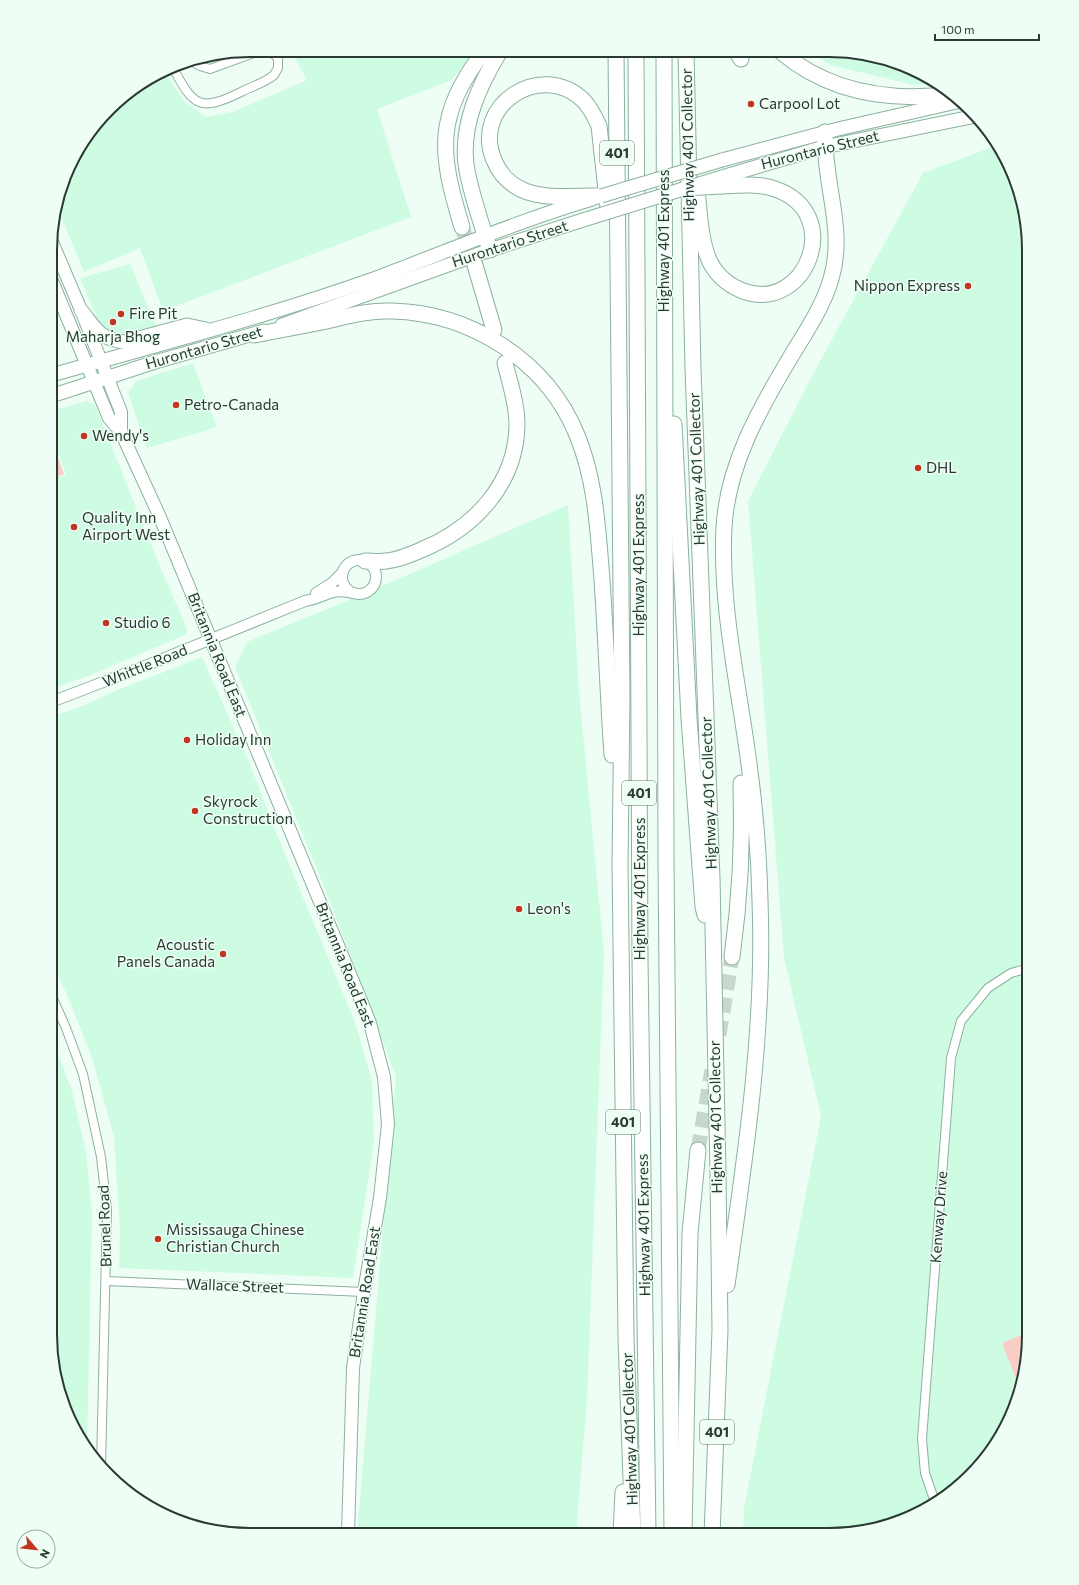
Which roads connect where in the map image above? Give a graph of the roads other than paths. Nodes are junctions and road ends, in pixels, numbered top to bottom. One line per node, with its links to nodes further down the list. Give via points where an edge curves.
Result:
1 (243, 57): 10 (street, via 210,69)
2 (277, 57): 11 (street, via 278,68 274,75 228,99 212,104 200,104 193,98)
3 (480, 57): 21 (highway, via 454,101 446,129 446,157 452,194)
4 (497, 57): 22 (highway, via 476,99 469,120 466,142 466,164)
5 (616, 57): 26 (highway, Highway 401 Collector / 401)
6 (636, 57): 61 (highway, Highway 401 Express / 401, via 640,959)
7 (664, 57): 24 (highway, Highway 401 Express / 401)
8 (686, 57): 12 (highway, Highway 401 Collector / 401)
9 (788, 57): 13 (highway, via 816,76 877,95)
10 (198, 65)
11 (176, 72)
12 (686, 87): 17 (highway, via 694,128 701,229 710,262 721,278 747,292 776,291 794,282 803,272 813,248 808,216 789,195 774,188); 47 (highway, Highway 401 Collector / 401)
13 (944, 95)
14 (954, 104): 16 (main road, Hurontario Street)
15 (968, 117): 16 (main road, Hurontario Street)
16 (824, 139): 17 (main road, Hurontario Street); 19 (main road, Hurontario Street, bridge, via 722,160); 44 (highway, via 836,221 836,250 832,278 822,304 763,402 742,448 726,506 724,560 729,632)
17 (722, 181): 18 (highway, bridge)
18 (686, 188): 23 (main road, Hurontario Street, bridge)
19 (601, 196): 20 (highway)
20 (583, 198): 22 (main road, Hurontario Street); 26 (highway, via 526,192 514,186 497,168 492,154 490,129 494,117 511,95 547,84 560,87 572,91 584,101 593,114 599,126 611,241)
21 (462, 227)
22 (485, 235): 23 (highway); 30 (main road, Hurontario Street, via 375,278)
23 (490, 250): 32 (main road, Hurontario Street)
24 (664, 251): 47 (highway, via 689,718 703,907); 62 (highway, Highway 401 Express / 401)
25 (57, 254): 29 (main road, Britannia Road East)
26 (618, 255): 46 (highway, Highway 401 Collector / 401, via 622,698)
27 (475, 265): 31 (highway)
28 (57, 293): 35 (main road, Britannia Road East)
29 (81, 310): 30 (main road, via 104,337 114,341 124,342 187,325); 34 (main road, Britannia Road East)
30 (208, 329): 34 (main road, Hurontario Street)
31 (494, 330)
32 (254, 335): 34 (main road, Hurontario Street); 46 (highway, via 376,311 409,312 443,318 480,332 508,349 532,370 562,407 577,434 594,497)
33 (505, 362): 39 (highway, via 516,405 516,440 509,466 493,496 475,518 450,536 398,559)
34 (103, 369): 35 (main road, Hurontario Street); 35 (main road, Hurontario Street); 38 (main road, Britannia Road East, via 121,412)
35 (90, 374): 36 (main road, Hurontario Street); 37 (main road, Hurontario Street); 38 (main road, Britannia Road East, via 109,418)
36 (57, 375)
37 (57, 393)
38 (121, 432): 43 (main road, Britannia Road East)
39 (365, 561): 40 (street, via 353,561); 41 (street, via 376,571 376,583 368,592)
40 (343, 572): 41 (street, via 343,584); 42 (street, Whittle Road, via 332,583)
41 (353, 593): 42 (street, Whittle Road, via 341,590)
42 (305, 601): 43 (street, Whittle Road)
43 (211, 640): 45 (street, Whittle Road); 53 (main road, Britannia Road East, via 362,1003 381,1065 388,1101 386,1151)
44 (738, 696): 48 (highway, via 743,847); 54 (highway, via 749,765 760,899 761,976 756,1066)
45 (57, 700)
46 (620, 864): 55 (highway, Highway 401 Collector / 401)
47 (712, 943): 54 (highway, Highway 401 Collector / 401)
48 (732, 957)
49 (1022, 970): 57 (street, Kenway Drive, via 1011,973 988,988 961,1021 951,1058 922,1440 925,1473)
50 (57, 1009): 52 (street, Brunel Road, via 83,1074 101,1157 107,1210)
51 (698, 1150): 63 (highway, via 690,1233)
52 (106, 1282): 53 (street, Wallace Street); 56 (street, Brunel Road)
53 (364, 1292): 58 (main road, Britannia Road East, via 353,1368)
54 (720, 1330): 64 (highway, Highway 401 Collector / 401)
55 (627, 1380): 59 (highway); 60 (highway, Highway 401 Collector / 401)
56 (101, 1457)
57 (933, 1497)
58 (348, 1528)
59 (621, 1528)
60 (633, 1528)
61 (648, 1528)
62 (672, 1528)
63 (684, 1528)
64 (712, 1528)

